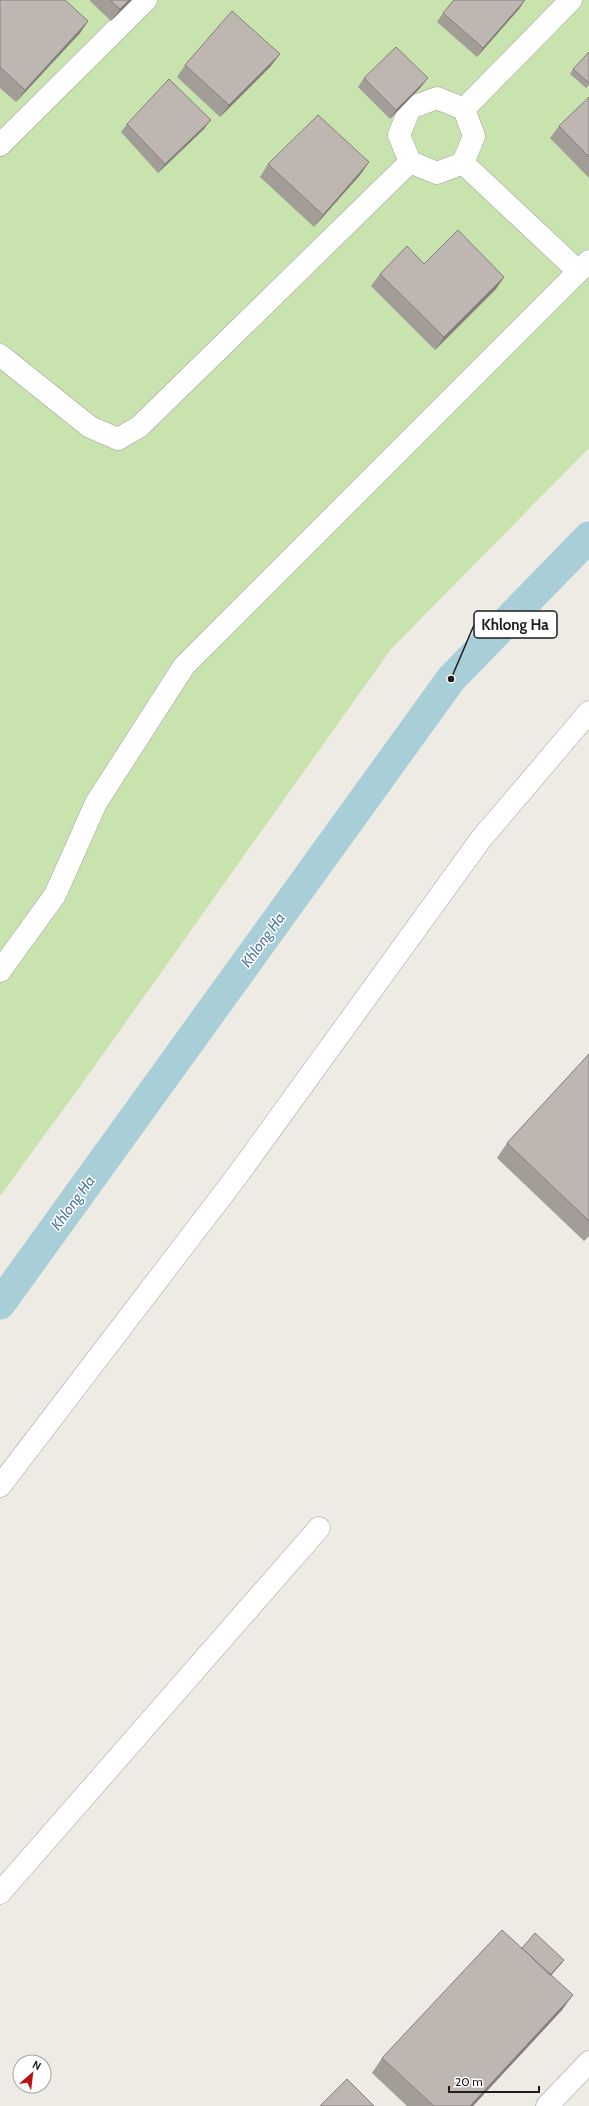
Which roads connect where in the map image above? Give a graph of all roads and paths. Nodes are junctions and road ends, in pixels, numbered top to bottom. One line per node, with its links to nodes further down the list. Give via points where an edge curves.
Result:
1 (146, 0): 4 (street)
2 (571, 0): 3 (street)
3 (464, 109): 5 (street, via 437,98 410,108 399,135); 6 (street, via 474,136)
4 (0, 145)
5 (410, 162): 6 (street, via 436,173); 8 (street, via 139,427 118,439 90,427)
6 (463, 163): 7 (street)
7 (584, 266): 10 (street, via 184,666 96,803 55,895)
8 (0, 355)
9 (589, 712): 11 (street, via 481,839 237,1176)
10 (0, 971)
11 (0, 1486)
12 (320, 1528): 13 (street)
13 (0, 1893)
14 (589, 2062): 15 (street)
15 (547, 2106)

